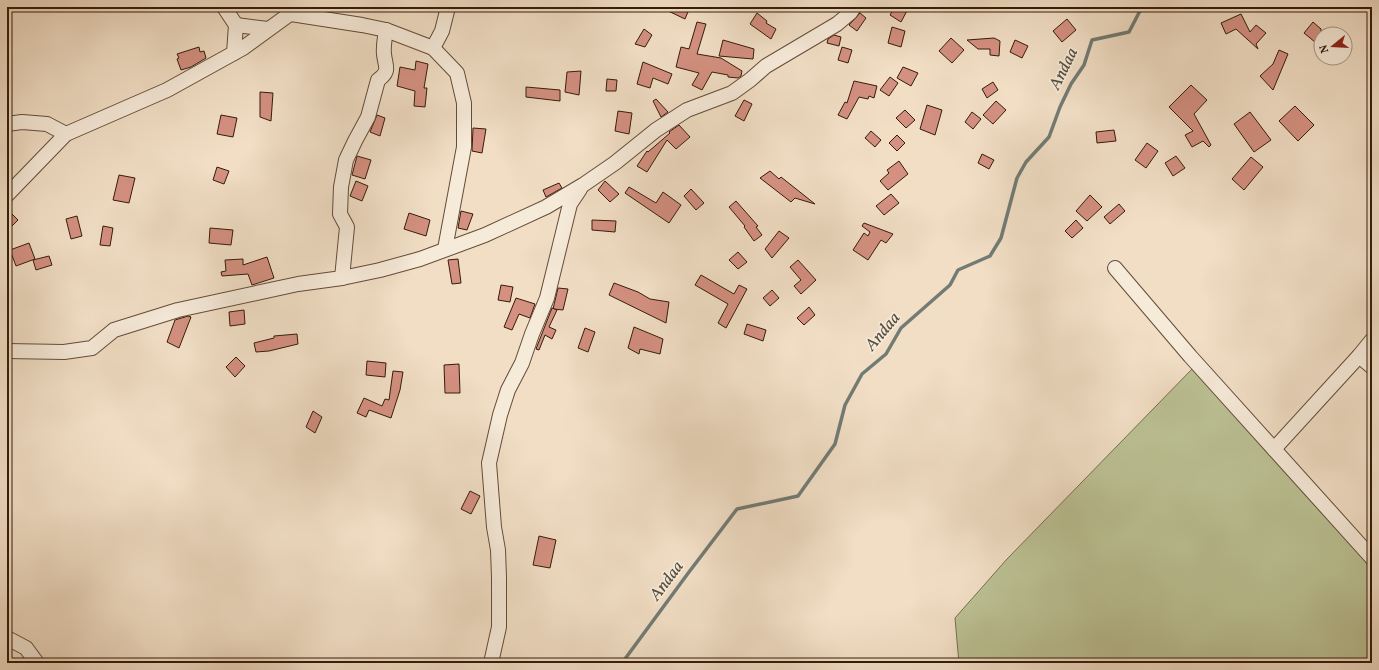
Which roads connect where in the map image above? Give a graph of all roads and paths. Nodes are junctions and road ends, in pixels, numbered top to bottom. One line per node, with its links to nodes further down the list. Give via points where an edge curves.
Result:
1 (224, 7): 5 (street)
2 (448, 7): 8 (street, via 442,31)
3 (854, 7): 12 (street, via 837,24 766,66 732,92 687,110 656,130)
4 (295, 10): 6 (street); 7 (street)
5 (236, 25): 6 (street); 9 (street)
6 (268, 29): 9 (street)
7 (386, 30): 8 (street); 16 (street, via 386,71 378,80 368,117 346,160 341,187 340,214 347,227)
8 (433, 48): 14 (street, via 457,73 464,103 464,147)
9 (234, 53): 11 (street, via 167,90)
10 (7, 124): 11 (street, via 47,124)
11 (66, 134): 13 (street)
12 (583, 185): 14 (street, via 546,208 485,235); 25 (street, via 570,204 547,298 522,364 508,390 489,463 499,577 499,626)
13 (7, 195)
14 (445, 249): 16 (street, via 420,259)
15 (1115, 268): 21 (street)
16 (342, 278): 18 (street, via 298,284 178,310 114,330 92,348 64,352)
17 (1372, 340): 19 (street)
18 (7, 351)
19 (1359, 356): 20 (street); 21 (street)
20 (1372, 367)
21 (1274, 449): 22 (street)
22 (1372, 558)
23 (7, 638): 24 (street, via 26,648)
24 (37, 663)
25 (492, 663)

